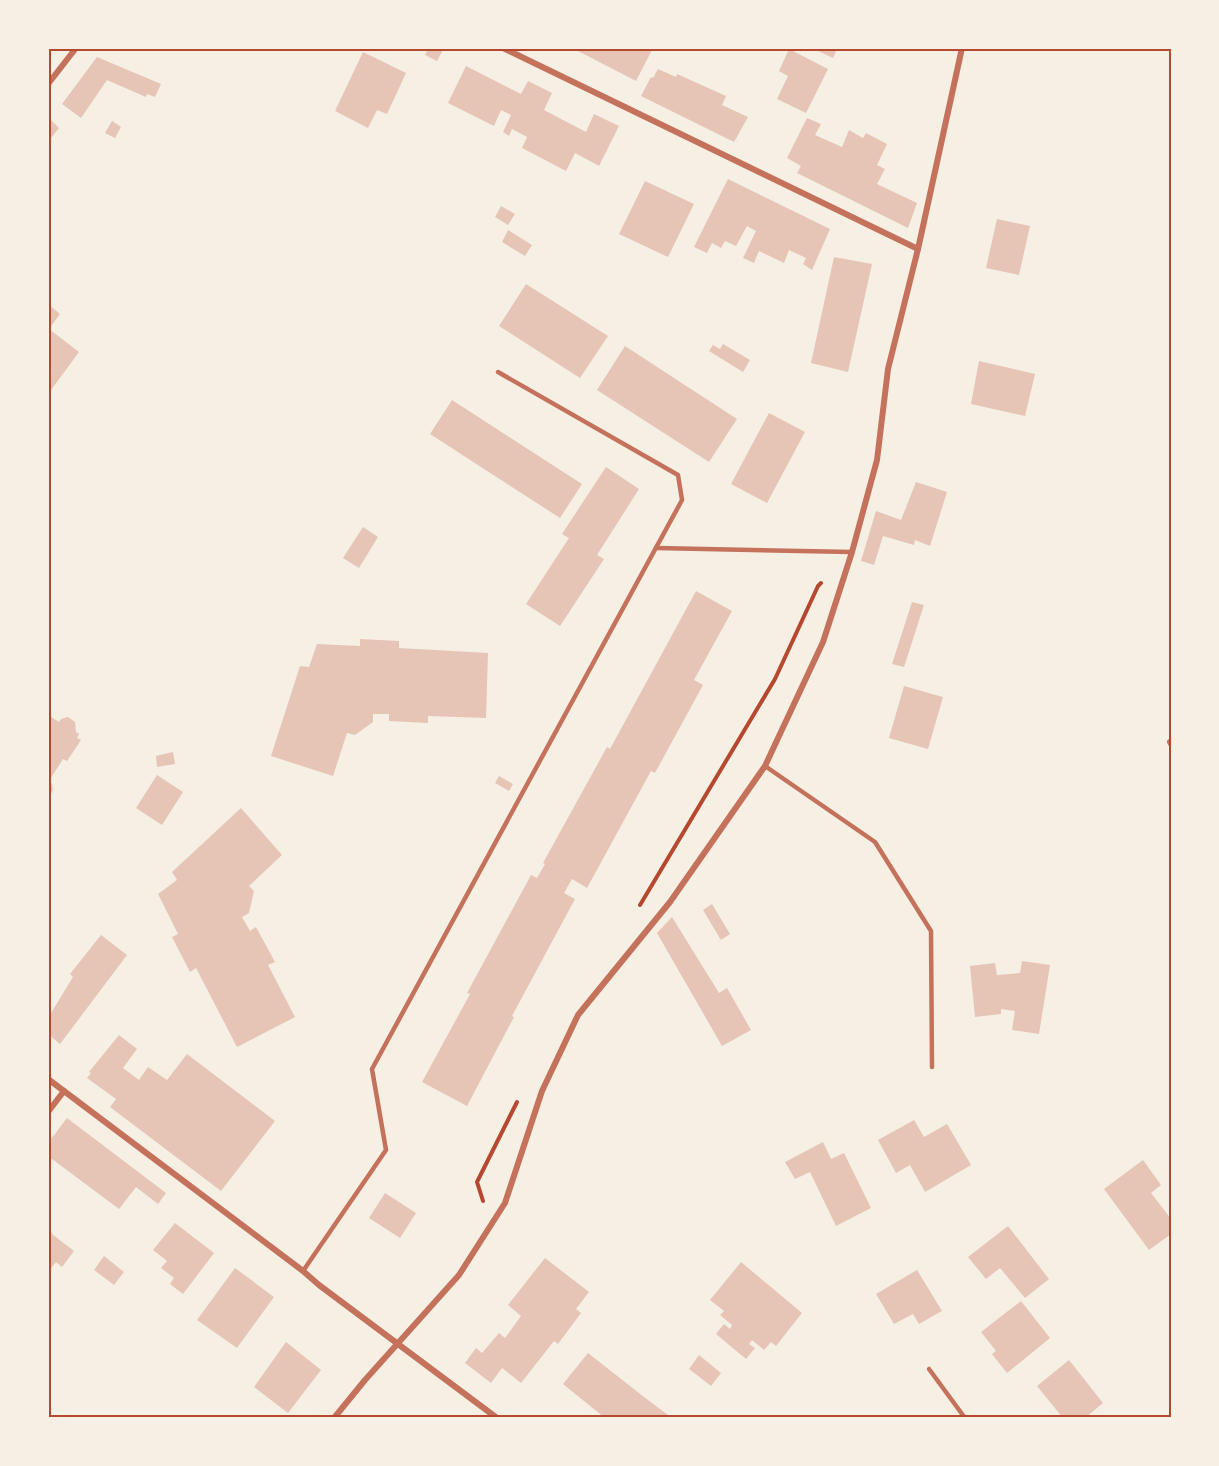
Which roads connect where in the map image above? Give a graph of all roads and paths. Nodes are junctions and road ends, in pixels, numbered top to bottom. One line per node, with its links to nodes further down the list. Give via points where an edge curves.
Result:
1 (76, 48): 4 (street)
2 (502, 48): 5 (street)
3 (962, 48): 5 (street)
4 (48, 84)
5 (918, 249): 8 (street, via 888,369 877,460)
6 (498, 372): 7 (lane, via 678,475 682,500)
7 (656, 548): 8 (lane); 18 (lane, via 372,1069 386,1150)
8 (852, 552): 9 (street)
9 (847, 567): 10 (street, via 823,642); 11 (path, via 818,586 775,679)
10 (765, 766): 12 (lane, via 875,842 930,931); 17 (street, via 670,902 578,1015 542,1091 505,1203)
11 (634, 915)
12 (932, 1067)
13 (48, 1079): 14 (street)
14 (64, 1091): 16 (street); 18 (street)
15 (519, 1098): 17 (path, via 477,1182)
16 (48, 1112)
17 (492, 1224): 19 (street, via 459,1275)
18 (303, 1271): 19 (street)
19 (397, 1344): 21 (street); 22 (street)
20 (929, 1369): 23 (lane)
21 (334, 1418)
22 (497, 1418)
23 (965, 1418)

